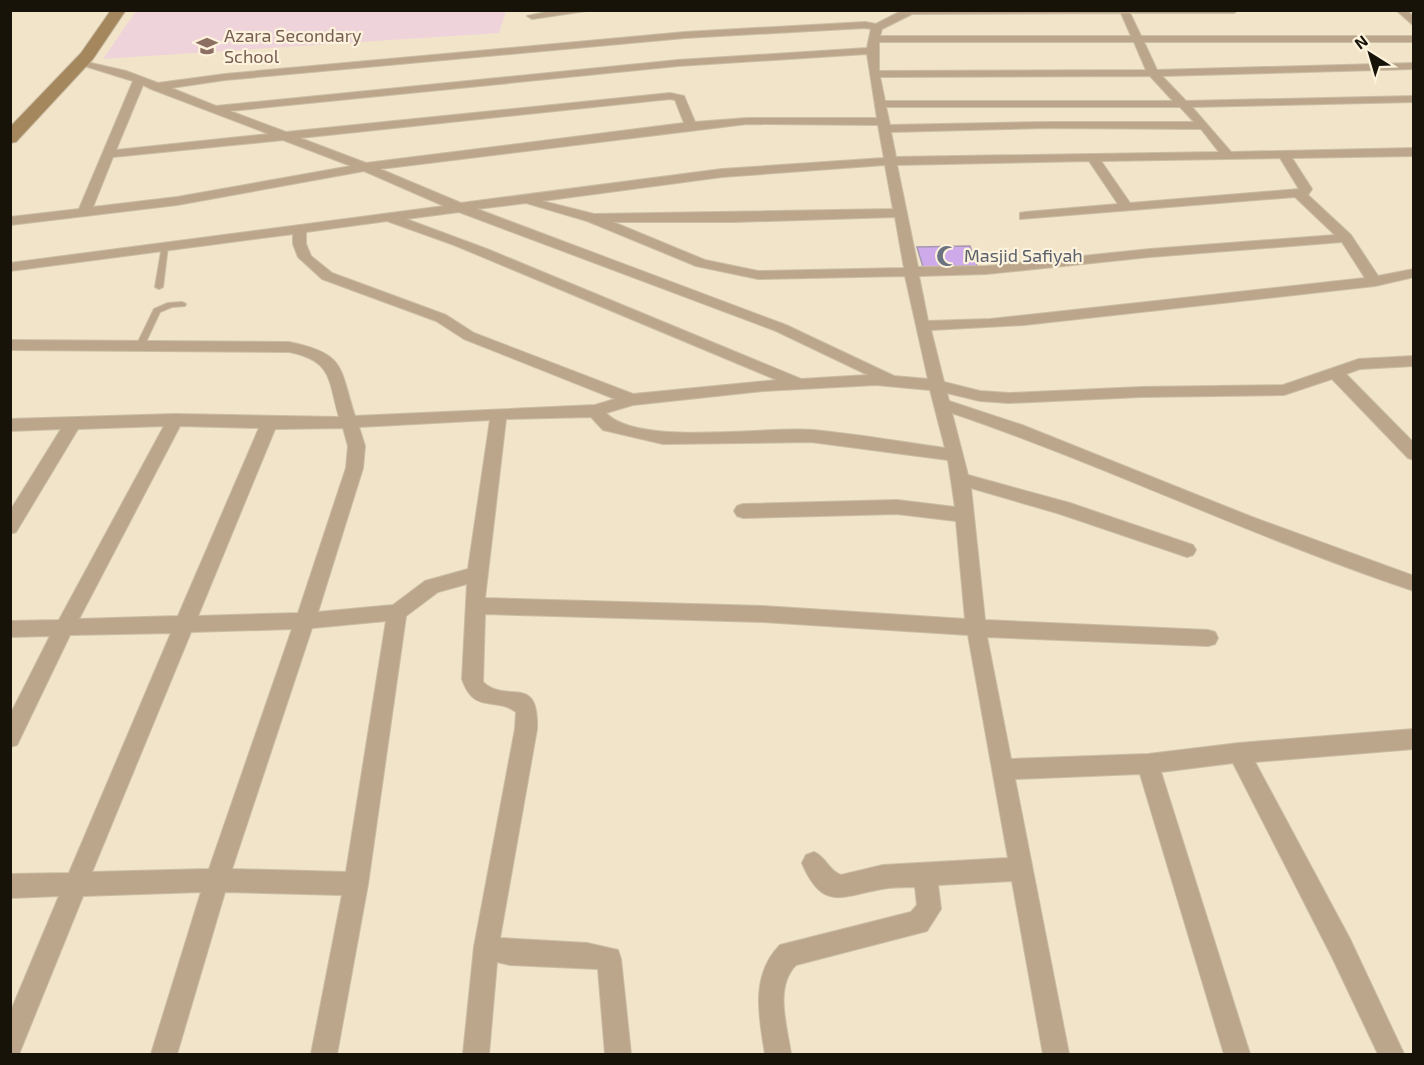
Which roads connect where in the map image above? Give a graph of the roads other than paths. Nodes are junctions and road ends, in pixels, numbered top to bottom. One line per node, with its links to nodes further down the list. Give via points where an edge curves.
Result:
1 (119, 10): 12 (street)
2 (588, 10): 7 (street)
3 (1234, 10): 6 (street)
4 (1401, 10): 8 (street)
5 (912, 11): 6 (street); 9 (street)
6 (1125, 11): 11 (street)
7 (532, 16)
8 (1413, 23)
9 (869, 32): 11 (street); 15 (street); 17 (street, via 654,38 225,77); 21 (street, via 678,63)
10 (1413, 39): 11 (street)
11 (1137, 40): 14 (street)
12 (82, 62): 16 (street); 26 (street)
13 (1413, 66): 14 (street)
14 (1153, 73): 15 (street); 20 (street)
15 (874, 74): 19 (street)
16 (139, 81): 17 (street); 28 (street)
17 (155, 87): 21 (street)
18 (1413, 99): 20 (street)
19 (879, 104): 20 (street); 23 (street)
20 (1182, 104): 24 (street)
21 (211, 109): 25 (street)
22 (691, 126): 23 (street, via 747,121); 25 (street, via 681,100 675,96); 33 (street)
23 (883, 126): 24 (street); 32 (street)
24 (1204, 126): 29 (street)
25 (288, 137): 28 (street); 33 (street)
26 (10, 138)
27 (1413, 152): 30 (street)
28 (109, 154): 38 (street)
29 (1227, 154): 30 (street); 31 (street)
30 (1284, 154): 34 (street, via 1306,189)
31 (1094, 159): 32 (street); 37 (street)
32 (890, 161): 35 (street, via 722,173); 39 (street)
33 (365, 167): 36 (street); 38 (street, via 200,198)
34 (1300, 194): 37 (street); 45 (street)
35 (524, 200): 36 (street); 42 (street)
36 (456, 206): 41 (street); 58 (street, via 781,328)
37 (1126, 206): 40 (street)
38 (84, 213): 43 (street)
39 (900, 213): 42 (street); 48 (street)
40 (1025, 216)
41 (388, 217): 44 (street); 59 (street, via 443,234)
42 (592, 218): 48 (street, via 682,256 758,275)
43 (10, 221)
44 (300, 229): 46 (street); 61 (street, via 301,251 314,268 327,276 441,318 469,336)
45 (1346, 238): 48 (street, via 986,270); 50 (street)
46 (165, 246): 47 (street); 51 (lane)
47 (10, 267)
48 (913, 272): 53 (street)
49 (1413, 273): 50 (street)
50 (1375, 282): 53 (street, via 1029,322)
51 (159, 287)
52 (182, 304): 54 (lane, via 156,311)
53 (922, 326): 60 (street)
54 (141, 344): 55 (street); 66 (street, via 289,347 319,353 335,371)
55 (10, 345)
56 (1413, 361): 57 (street, via 1359,364)
57 (1335, 372): 60 (street, via 1284,390 1256,391 1009,398 980,396); 70 (street)
58 (894, 381): 59 (street); 60 (street)
59 (798, 384): 61 (street)
60 (937, 385): 62 (street)
61 (632, 400): 63 (street)
62 (942, 404): 71 (street); 78 (street, via 1016,429)
63 (595, 411): 64 (street); 71 (street, via 609,426 663,438 811,436)
64 (499, 413): 66 (street); 77 (street)
65 (175, 420): 67 (street); 68 (street); 83 (street)
66 (349, 422): 68 (street); 81 (street, via 357,437 356,461)
67 (73, 423): 69 (street); 75 (street)
68 (269, 424): 82 (street)
69 (10, 425)
70 (1413, 454)
71 (954, 455): 72 (street)
72 (961, 479): 74 (street); 76 (street, via 1064,508)
73 (742, 511): 74 (street, via 897,507)
74 (965, 515): 84 (street)
75 (10, 527)
76 (1187, 550)
77 (477, 574): 79 (street); 80 (street, via 432,586)
78 (1413, 584)
79 (476, 606): 84 (street, via 763,614); 99 (street, via 474,688 482,695 520,702 527,708)
80 (397, 612): 81 (street); 97 (street)
81 (303, 621): 82 (street); 95 (street)
82 (186, 623): 83 (street); 96 (street)
83 (64, 628): 85 (street); 87 (street)
84 (976, 628): 86 (street); 91 (street)
85 (10, 629)
86 (1208, 638)
87 (10, 738)
88 (1413, 739): 89 (street)
89 (1239, 753): 90 (street); 108 (street, via 1341,948)
90 (1148, 764): 91 (street); 107 (street)
91 (1003, 770): 93 (street)
92 (814, 863): 94 (street, via 827,882 841,887 883,877)
93 (1022, 869): 94 (street); 106 (street)
94 (925, 875): 105 (street, via 929,909 918,922 789,954 781,960 770,993)
95 (217, 880): 96 (street); 97 (street); 101 (street)
96 (76, 883): 98 (street); 100 (street)
97 (356, 884): 102 (street)
98 (10, 886)
99 (486, 947): 103 (street); 104 (street, via 510,953 609,958)
100 (10, 1046)
101 (164, 1054)
102 (324, 1054)
103 (476, 1054)
104 (618, 1054)
105 (778, 1054)
106 (1056, 1054)
107 (1238, 1054)
108 (1391, 1054)

